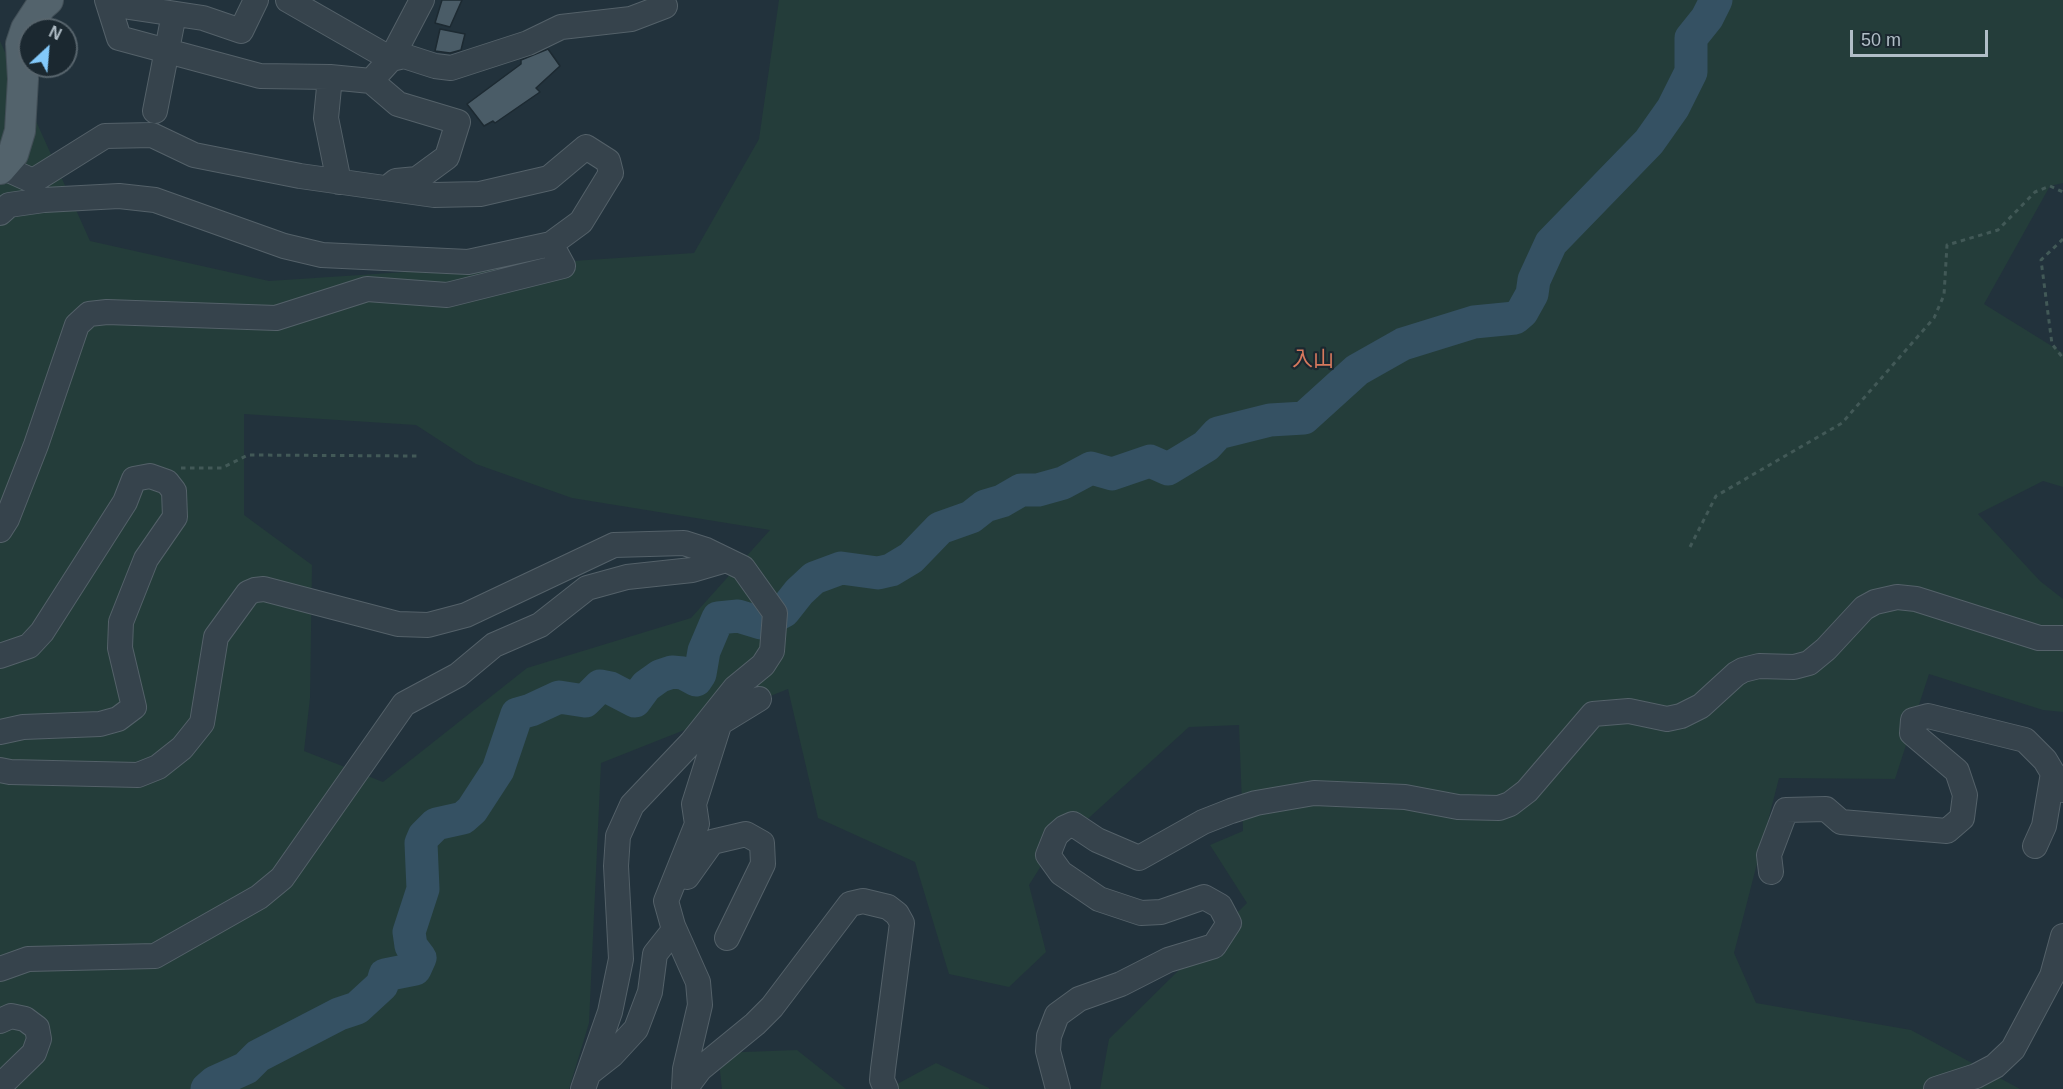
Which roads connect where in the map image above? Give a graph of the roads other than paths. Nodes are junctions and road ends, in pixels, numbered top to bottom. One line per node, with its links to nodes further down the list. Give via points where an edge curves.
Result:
1 (48, 0): 14 (main road, via 40,6 21,44 20,130 13,154)
2 (107, 0): 9 (street, via 119,38)
3 (126, 0): 8 (street, via 129,7)
4 (256, 0): 8 (street, via 241,31 203,18)
5 (288, 0): 10 (street)
6 (422, 0): 10 (street)
7 (664, 6): 10 (street, via 631,20 561,27 528,43 451,68 404,56)
8 (174, 14): 9 (street)
9 (167, 53): 11 (street, via 260,76); 13 (street)
10 (391, 59): 12 (street)
11 (330, 77): 12 (street); 15 (street, via 326,118)
12 (371, 81): 16 (street, via 398,104 458,122 447,157 417,179 396,181)
13 (155, 111)
14 (1, 168): 15 (street, via 33,181 105,136 152,135 194,155)
15 (339, 182): 16 (street)
16 (387, 188): 18 (street, via 434,195 480,195 549,178 586,147 608,161 610,173 581,222)
17 (0, 213): 18 (street, via 9,205 44,200 119,196 155,200 284,246 322,255 468,262)
18 (551, 244): 19 (street, via 563,266 447,295 367,289 276,318 89,314 77,325 36,445)
19 (0, 530)
20 (726, 560): 26 (street, via 743,568 775,613 773,644 763,665 735,688); 27 (street, via 684,543 614,545 466,615 428,625 398,624 264,589 255,590 248,593 216,637 202,723 182,748 158,767 138,775); 35 (street, via 692,570 627,577 587,588 540,625 494,645 458,675 404,704 282,878 259,897 155,956 28,959)
21 (2063, 638): 41 (street, via 2039,638 1916,599 1881,600 1853,616 1809,663 1743,670 1701,706 1681,716 1667,718 1629,711 1593,714 1527,791 1499,808 1458,807 1405,797 1314,793 1231,811 1139,858 1097,840 1073,824 1064,828 1056,835 1048,855 1061,873 1099,899 1141,913 1161,912 1204,897 1220,906 1229,923 1214,946 1168,960 1080,999 1057,1015 1048,1051)
22 (0, 656): 25 (street, via 29,646 42,632 124,502 134,479 150,476 167,482 174,491 176,517 146,559 121,622 120,648 134,707 118,719 100,724 23,727)
23 (759, 699): 24 (street)
24 (720, 722): 26 (street); 31 (street, via 694,804 697,824)
25 (0, 732)
26 (695, 738): 37 (street, via 632,805 618,836 621,959 610,1012)
27 (0, 770)
28 (2058, 782): 29 (street); 30 (street, via 2045,760 2025,740 1928,716 1913,720 1912,733 1957,771 1965,795 1962,818 1947,831 1841,822 1826,809 1786,810 1769,855)
29 (2035, 846)
30 (1771, 872)
31 (672, 886): 32 (street, via 666,901); 34 (street, via 679,887 712,842 746,834 762,843 763,864)
32 (674, 930): 37 (street, via 656,954 650,992 636,1029); 39 (street, via 698,982 700,1005 685,1069)
33 (2063, 936): 42 (street, via 2052,976 2013,1049 1995,1066 1976,1076)
34 (727, 938)
35 (0, 969)
36 (0, 1021): 38 (street, via 11,1016 25,1018 37,1028 39,1040 34,1053)
37 (586, 1081)
38 (0, 1086)
39 (685, 1089): 40 (street, via 700,1069 772,1007 850,904 863,901 888,907 902,923 883,1069)
40 (886, 1089)
41 (1058, 1089)
42 (1936, 1089)

